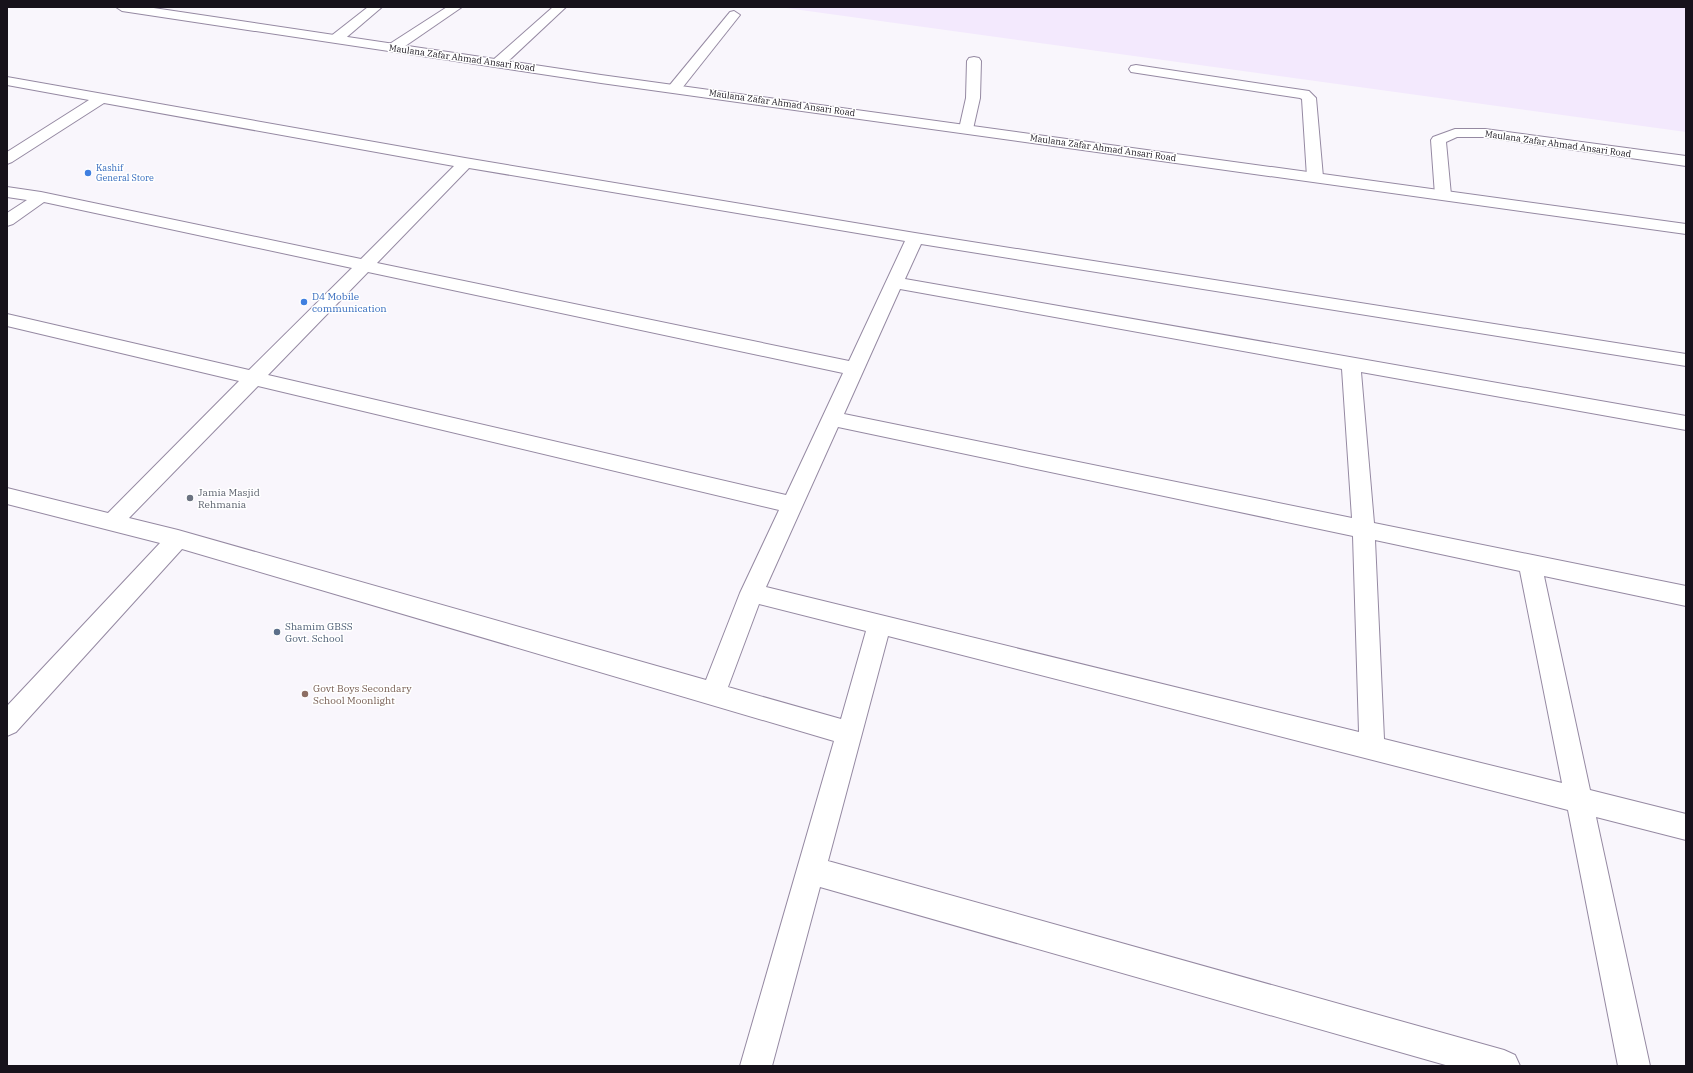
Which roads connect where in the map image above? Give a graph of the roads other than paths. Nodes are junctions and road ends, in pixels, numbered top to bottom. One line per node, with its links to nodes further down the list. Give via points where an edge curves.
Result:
1 (122, 7): 6 (street, Maulana Zafar Ahmad Ansari Road)
2 (376, 7): 6 (street)
3 (456, 7): 7 (street)
4 (560, 7): 9 (street)
5 (734, 14): 12 (street)
6 (336, 39): 7 (street, Maulana Zafar Ahmad Ansari Road)
7 (393, 48): 9 (street, Maulana Zafar Ahmad Ansari Road)
8 (974, 61): 14 (street, via 973,98)
9 (498, 63): 12 (street, Maulana Zafar Ahmad Ansari Road)
10 (1136, 69): 18 (street, via 1304,94 1309,98)
11 (7, 81): 13 (street)
12 (674, 89): 14 (street, Maulana Zafar Ahmad Ansari Road)
13 (102, 98): 15 (street); 17 (street)
14 (966, 128): 18 (street, Maulana Zafar Ahmad Ansari Road)
15 (7, 159)
16 (1686, 161): 20 (street, Maulana Zafar Ahmad Ansari Road, via 1485,133 1455,133 1438,140)
17 (464, 163): 24 (street); 25 (street)
18 (1315, 177): 20 (street, Maulana Zafar Ahmad Ansari Road)
19 (7, 192): 21 (street)
20 (1443, 195): 23 (street, Maulana Zafar Ahmad Ansari Road)
21 (41, 198): 22 (street); 25 (street)
22 (7, 221)
23 (1686, 230)
24 (915, 238): 26 (street); 28 (street)
25 (364, 265): 30 (street); 31 (street)
26 (895, 283): 29 (street); 30 (street)
27 (7, 320): 31 (street)
28 (1686, 360)
29 (1351, 363): 33 (street); 37 (street)
30 (855, 369): 32 (street)
31 (253, 378): 35 (street); 36 (street)
32 (832, 419): 35 (street); 37 (street)
33 (1686, 424)
34 (7, 496): 36 (street)
35 (792, 504): 40 (street)
36 (112, 523): 38 (street)
37 (1364, 529): 39 (street); 46 (street)
38 (178, 539): 43 (street); 44 (street)
39 (1530, 564): 41 (street); 47 (street)
40 (752, 593): 42 (street); 43 (street)
41 (1686, 596)
42 (880, 624): 45 (street); 46 (street)
43 (713, 694): 45 (street)
44 (7, 724)
45 (849, 733): 49 (street)
46 (1372, 748): 47 (street)
47 (1579, 800): 48 (street); 52 (street)
48 (1686, 827)
49 (811, 870): 50 (street); 51 (street)
50 (756, 1066)
51 (1504, 1066)
52 (1634, 1066)

